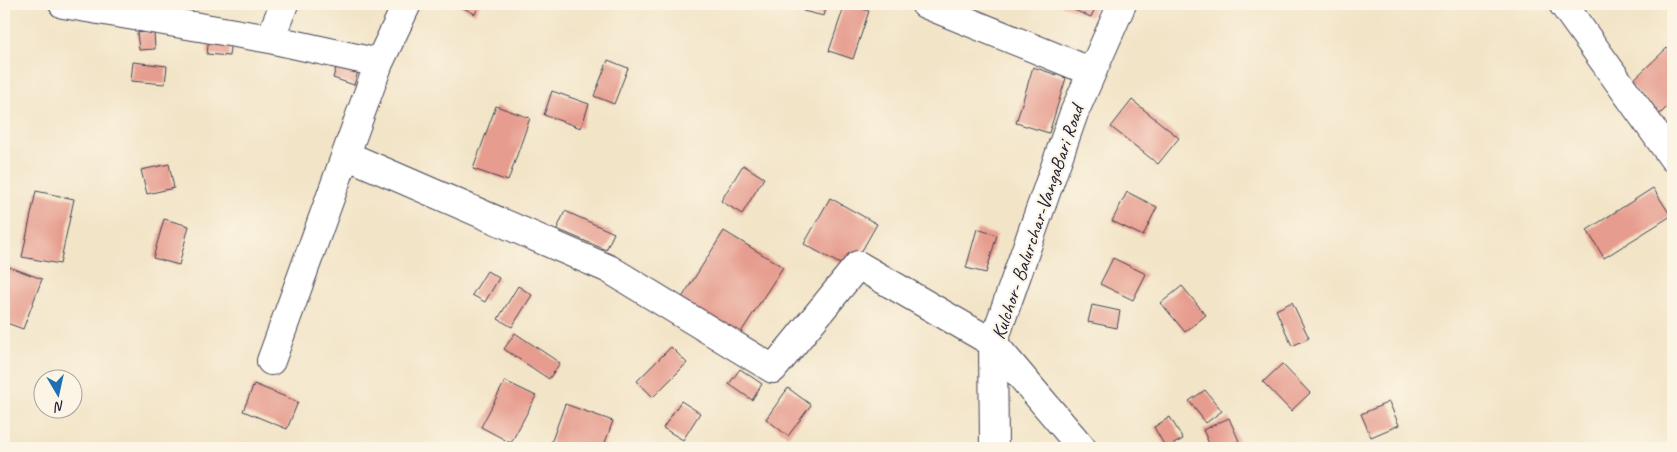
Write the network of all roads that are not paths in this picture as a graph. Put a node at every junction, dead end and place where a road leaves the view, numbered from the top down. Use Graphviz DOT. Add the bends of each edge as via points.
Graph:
graph roads {
  1 [pos="63,4"];
  2 [pos="284,4"];
  3 [pos="407,4"];
  4 [pos="925,4"];
  5 [pos="1122,4"];
  6 [pos="1562,4"];
  7 [pos="270,39"];
  8 [pos="379,63"];
  9 [pos="1092,72"];
  10 [pos="346,156"];
  11 [pos="1673,158"];
  12 [pos="993,343"];
  13 [pos="271,360"];
  14 [pos="994,448"];
  15 [pos="1082,448"];
  1 -- 7 [label="street"];
  2 -- 7 [label="street"];
  3 -- 8 [label="street"];
  4 -- 9 [label="street"];
  5 -- 9 [label="street, Kulchor- Balurchar-VangaBari Road"];
  6 -- 11 [label="street"];
  7 -- 8 [label="street"];
  8 -- 10 [label="street"];
  9 -- 12 [label="street, Kulchor- Balurchar-VangaBari Road" via="1074,113"];
  10 -- 12 [label="street" via="609,269 773,369 858,265"];
  10 -- 13 [label="street"];
  12 -- 14 [label="street, Kulchor- Balurchar-VangaBari Road"];
  12 -- 15 [label="street"];
}
